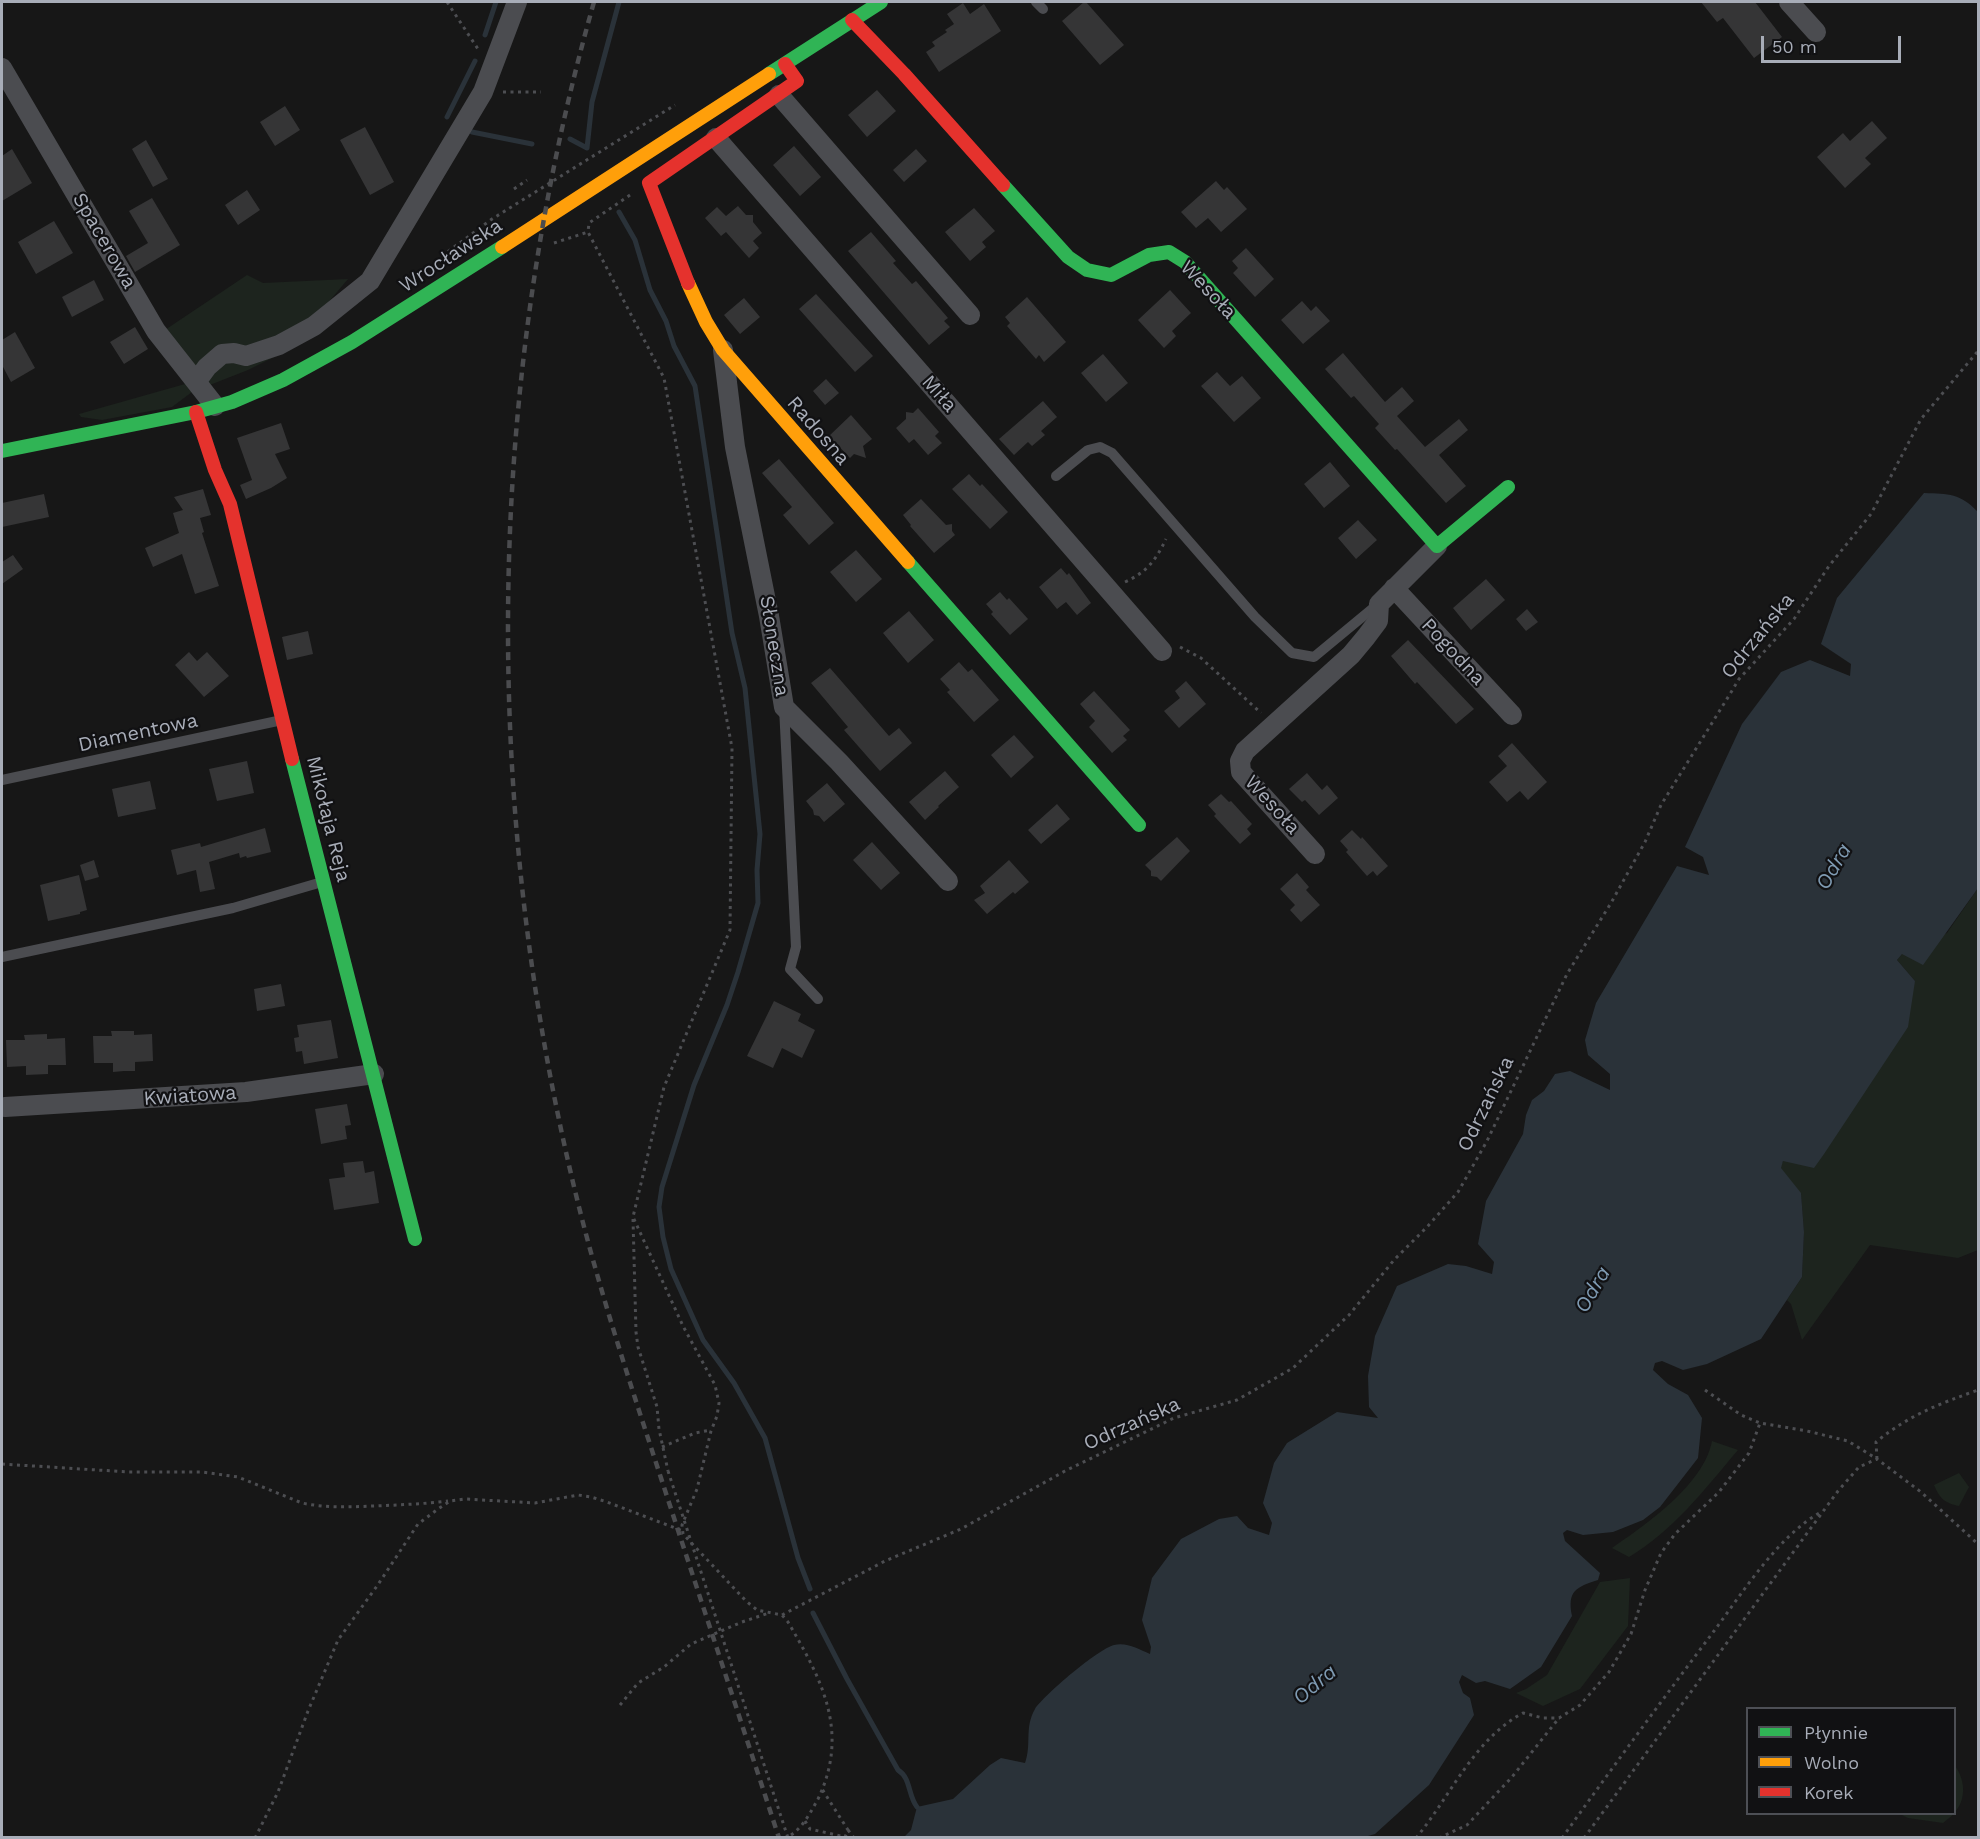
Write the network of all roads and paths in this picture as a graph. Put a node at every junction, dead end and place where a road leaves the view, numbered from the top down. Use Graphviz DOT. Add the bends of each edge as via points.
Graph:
graph roads {
  1 [pos="447,2"];
  2 [pos="516,2"];
  3 [pos="880,2"];
  4 [pos="1789,2"];
  5 [pos="852,20"];
  6 [pos="1816,32"];
  7 [pos="784,64"];
  8 [pos="2,68"];
  9 [pos="490,68"];
  10 [pos="541,92"];
  11 [pos="483,93"];
  12 [pos="779,95"];
  13 [pos="716,138"];
  14 [pos="560,175"];
  15 [pos="527,180"];
  16 [pos="649,183"];
  17 [pos="514,189"];
  18 [pos="527,198"];
  19 [pos="588,232"];
  20 [pos="561,242"];
  21 [pos="970,315"];
  22 [pos="723,350"];
  23 [pos="1978,351"];
  24 [pos="196,382"];
  25 [pos="215,406"];
  26 [pos="196,412"];
  27 [pos="2,451"];
  28 [pos="1056,476"];
  29 [pos="1508,487"];
  30 [pos="1174,524"];
  31 [pos="1437,546"];
  32 [pos="1106,586"];
  33 [pos="1395,588"];
  34 [pos="1379,604"];
  35 [pos="1156,644"];
  36 [pos="784,707"];
  37 [pos="1512,715"];
  38 [pos="282,720"];
  39 [pos="1272,724"];
  40 [pos="2,780"];
  41 [pos="1138,825"];
  42 [pos="1315,854"];
  43 [pos="324,881"];
  44 [pos="948,881"];
  45 [pos="2,957"];
  46 [pos="818,999"];
  47 [pos="374,1074"];
  48 [pos="5,1107"];
  49 [pos="633,1217"];
  50 [pos="416,1239"];
  51 [pos="1705,1390"];
  52 [pos="1978,1390"];
  53 [pos="1760,1423"];
  54 [pos="712,1430"];
  55 [pos="662,1447"];
  56 [pos="1877,1459"];
  57 [pos="2,1464"];
  58 [pos="450,1501"];
  59 [pos="1822,1511"];
  60 [pos="682,1531"];
  61 [pos="1978,1544"];
  62 [pos="770,1613"];
  63 [pos="782,1616"];
  64 [pos="620,1705"];
  65 [pos="1559,1718"];
  66 [pos="822,1790"];
  67 [pos="805,1821"];
  68 [pos="848,1830"];
  69 [pos="1449,1833"];
  70 [pos="255,1838"];
  71 [pos="787,1838"];
  72 [pos="854,1838"];
  73 [pos="1416,1838"];
  74 [pos="1439,1838"];
  75 [pos="1445,1838"];
  76 [pos="1562,1838"];
  77 [pos="1584,1838"];
  1 -- 9 [label="path"];
  2 -- 9 [label="street"];
  3 -- 5 [label="street, Wrocławska"];
  4 -- 6 [label="street"];
  5 -- 7 [label="street, Wrocławska"];
  5 -- 31 [label="street, Wesoła" via="1068,257 1087,270 1112,275 1149,255 1169,252 1185,262"];
  7 -- 12 [label="street" via="797,81"];
  7 -- 25 [label="street, Wrocławska" via="352,342 275,384"];
  8 -- 24 [label="street, Spacerowa" via="156,331"];
  9 -- 11 [label="street"];
  10 -- 11 [label="path"];
  11 -- 24 [label="street" via="370,281 314,326 279,345 246,356 222,354"];
  12 -- 13 [label="street"];
  12 -- 21 [label="street"];
  13 -- 16 [label="street"];
  13 -- 32 [label="street, Miła"];
  14 -- 18 [label="path"];
  15 -- 17 [label="path"];
  16 -- 19 [label="path" via="589,223"];
  16 -- 22 [label="street, Radosna" via="695,302"];
  19 -- 20 [label="path"];
  19 -- 49 [label="path" via="664,378 732,748 730,930 664,1087"];
  22 -- 36 [label="street, Słoneczna" via="735,447"];
  22 -- 41 [label="street, Radosna"];
  23 -- 63 [label="path, Odrzańska" via="1921,419 1871,514 1829,566 1794,619 1739,679 1661,805 1645,842 1567,974 1487,1141 1458,1192 1349,1315 1293,1368 1237,1400 1174,1418 1065,1471 961,1529 885,1562"];
  24 -- 25 [label="street, Spacerowa"];
  25 -- 26 [label="street, Wrocławska"];
  26 -- 27 [label="street, Wrocławska"];
  26 -- 38 [label="street, Mikołaja Reja" via="230,504"];
  28 -- 30 [label="lane" via="1088,450 1100,447 1112,453"];
  29 -- 31 [label="street, Wesoła"];
  30 -- 32 [label="path" via="1159,555 1142,574"];
  30 -- 34 [label="lane" via="1293,653 1314,657"];
  31 -- 33 [label="street, Wesoła"];
  32 -- 35 [label="street, Miła"];
  33 -- 34 [label="street, Wesoła"];
  33 -- 37 [label="street, Pogodna"];
  34 -- 39 [label="street, Wesoła" via="1378,621 1351,655"];
  35 -- 39 [label="path" via="1179,647 1201,658"];
  36 -- 44 [label="street, Słoneczna"];
  36 -- 46 [label="lane" via="796,947 790,969"];
  38 -- 40 [label="lane, Diamentowa"];
  38 -- 43 [label="street, Mikołaja Reja"];
  39 -- 42 [label="street, Wesoła" via="1245,751 1240,761 1241,772"];
  43 -- 45 [label="lane" via="233,908"];
  43 -- 47 [label="street, Mikołaja Reja"];
  47 -- 48 [label="street, Kwiatowa" via="246,1092"];
  47 -- 50 [label="street, Mikołaja Reja"];
  49 -- 54 [label="path" via="715,1385 719,1403"];
  49 -- 55 [label="path" via="636,1332 657,1407"];
  51 -- 53 [label="path"];
  52 -- 56 [label="path" via="1897,1424 1876,1442"];
  53 -- 56 [label="path" via="1848,1441"];
  53 -- 65 [label="path" via="1749,1453 1719,1492 1660,1553 1631,1634 1609,1672 1580,1705"];
  54 -- 55 [label="path"];
  54 -- 60 [label="path"];
  55 -- 71 [label="path, bridge"];
  56 -- 59 [label="path" via="1859,1467"];
  56 -- 61 [label="path" via="1921,1492"];
  57 -- 58 [label="path" via="202,1472 238,1477 302,1503 325,1507"];
  58 -- 60 [label="path" via="535,1503 578,1495"];
  58 -- 70 [label="path" via="418,1524 338,1640 278,1791"];
  59 -- 76 [label="path" via="1782,1543"];
  59 -- 77 [label="path"];
  60 -- 62 [label="path" via="746,1601 757,1610"];
  62 -- 63 [label="path"];
  62 -- 64 [label="path" via="691,1644 638,1683"];
  63 -- 66 [label="path" via="813,1668 830,1712 833,1743"];
  65 -- 69 [label="path" via="1467,1826"];
  65 -- 73 [label="path" via="1523,1713 1509,1721 1447,1791"];
  66 -- 67 [label="path"];
  66 -- 68 [label="path"];
  67 -- 68 [label="path" via="810,1829 819,1832 845,1837"];
  67 -- 71 [label="path"];
  68 -- 72 [label="path"];
  69 -- 74 [label="path"];
  69 -- 75 [label="path"];
}
